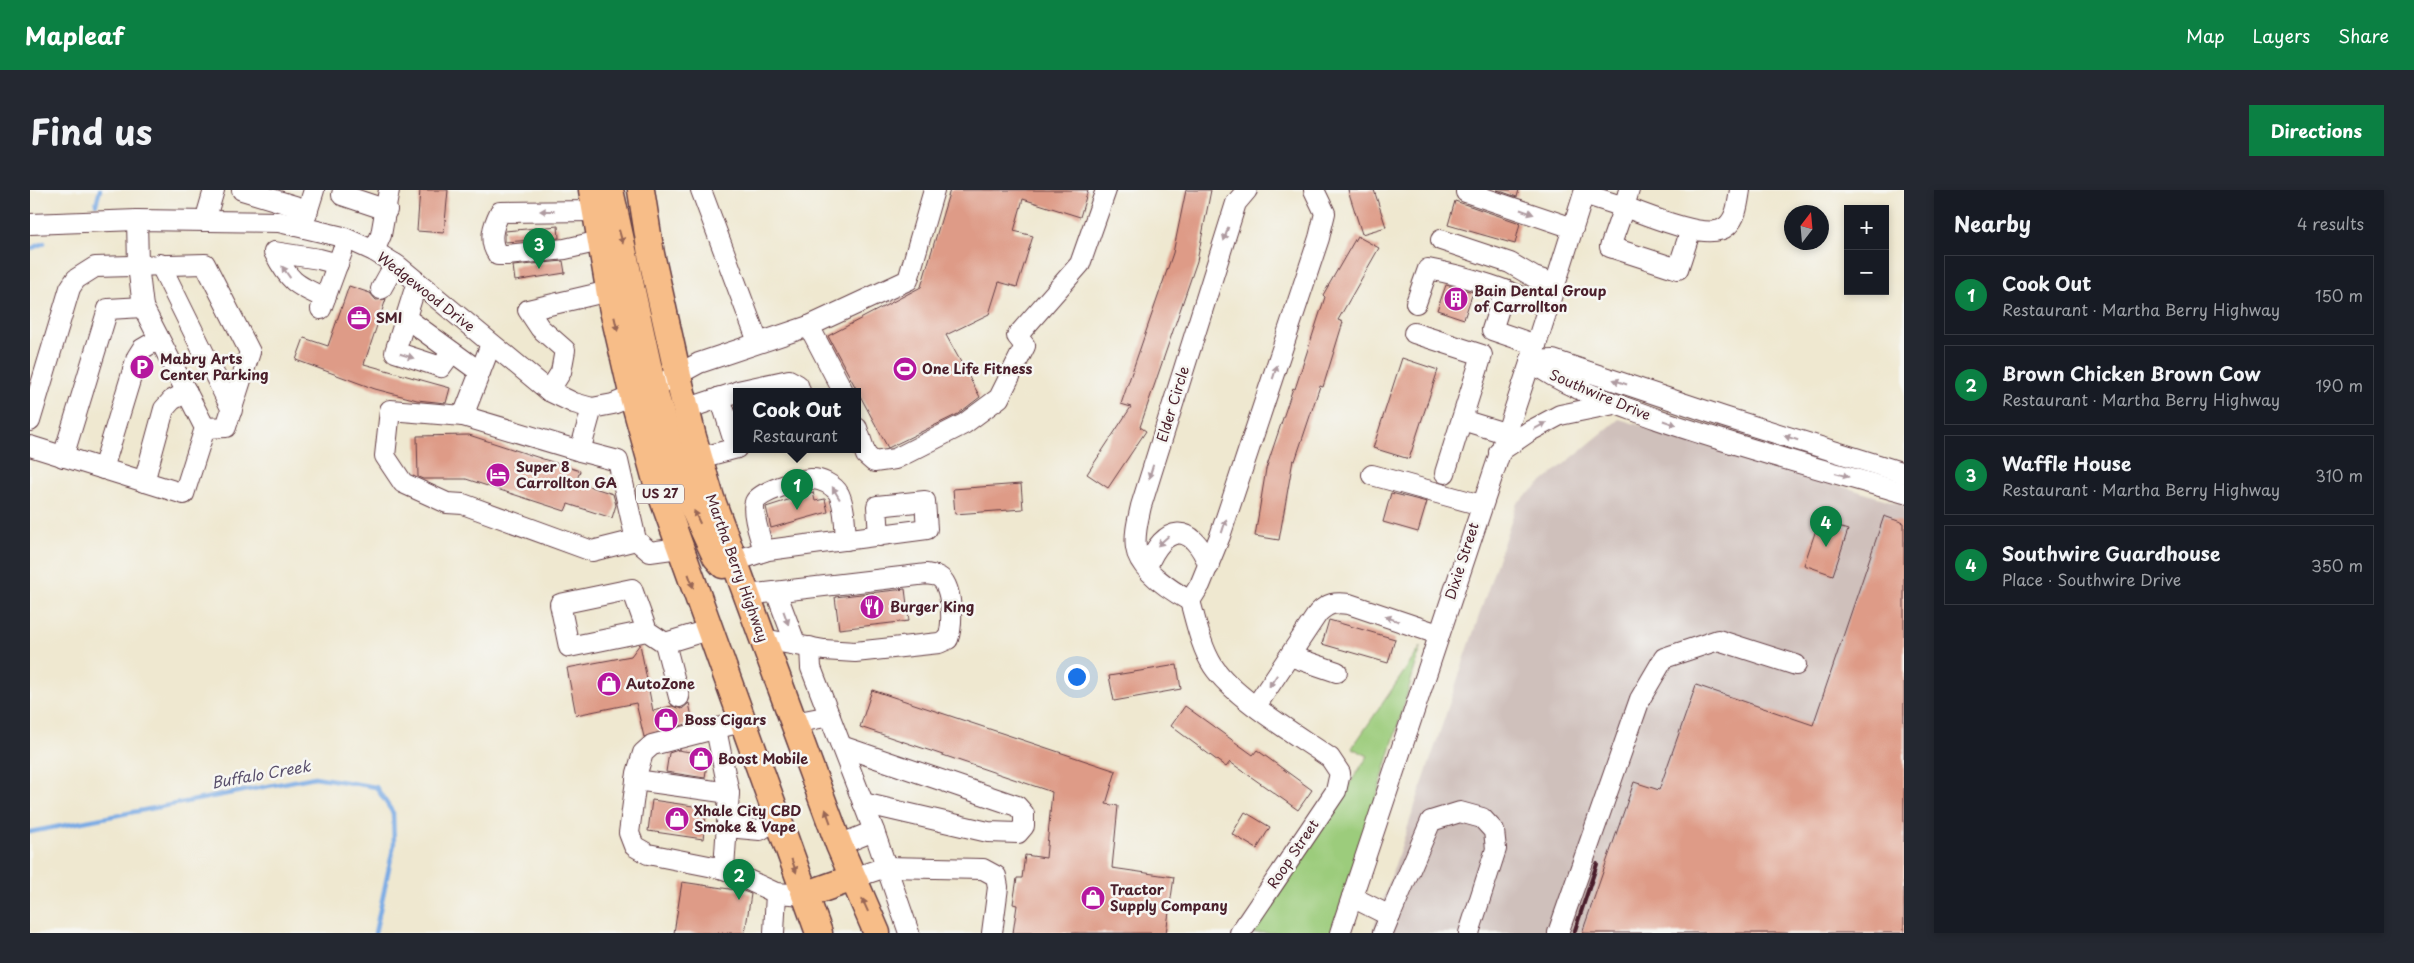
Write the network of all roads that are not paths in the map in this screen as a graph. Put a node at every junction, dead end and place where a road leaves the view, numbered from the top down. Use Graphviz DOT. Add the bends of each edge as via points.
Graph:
graph roads {
  1 [pos="214,190"];
  2 [pos="242,190"];
  3 [pos="314,190"];
  4 [pos="344,190"];
  5 [pos="389,190"];
  6 [pos="610,190"];
  7 [pos="641,190"];
  8 [pos="701,190"];
  9 [pos="934,190"];
  10 [pos="1106,190"];
  11 [pos="1247,190"];
  12 [pos="1314,190"];
  13 [pos="1467,190"];
  14 [pos="1740,190"];
  15 [pos="1585,192"];
  16 [pos="1627,198"];
  17 [pos="594,201"];
  18 [pos="387,210"];
  19 [pos="305,218"];
  20 [pos="137,220"];
  21 [pos="205,220"];
  22 [pos="30,224"];
  23 [pos="1573,228"];
  24 [pos="1691,229"];
  25 [pos="347,238"];
  26 [pos="1441,240"];
  27 [pos="600,241"];
  28 [pos="374,251"];
  29 [pos="160,264"];
  30 [pos="338,264"];
  31 [pos="395,264"];
  32 [pos="138,265"];
  33 [pos="417,282"];
  34 [pos="1556,284"];
  35 [pos="381,289"];
  36 [pos="1505,290"];
  37 [pos="609,291"];
  38 [pos="1416,304"];
  39 [pos="143,307"];
  40 [pos="1548,307"];
  41 [pos="406,318"];
  42 [pos="809,326"];
  43 [pos="1414,333"];
  44 [pos="159,339"];
  45 [pos="758,342"];
  46 [pos="491,344"];
  47 [pos="452,352"];
  48 [pos="1533,353"];
  49 [pos="480,372"];
  50 [pos="678,376"];
  51 [pos="754,388"];
  52 [pos="799,388"];
  53 [pos="842,388"];
  54 [pos="549,390"];
  55 [pos="186,392"];
  56 [pos="643,393"];
  57 [pos="732,393"];
  58 [pos="1614,404"];
  59 [pos="733,407"];
  60 [pos="592,408"];
  61 [pos="232,410"];
  62 [pos="686,410"];
  63 [pos="463,416"];
  64 [pos="1724,417"];
  65 [pos="1462,420"];
  66 [pos="30,421"];
  67 [pos="205,428"];
  68 [pos="1506,433"];
  69 [pos="861,440"];
  70 [pos="1718,440"];
  71 [pos="30,446"];
  72 [pos="733,449"];
  73 [pos="1826,449"];
  74 [pos="580,451"];
  75 [pos="1499,452"];
  76 [pos="63,457"];
  77 [pos="699,458"];
  78 [pos="103,469"];
  79 [pos="1820,469"];
  80 [pos="1445,473"];
  81 [pos="1904,473"];
  82 [pos="1372,475"];
  83 [pos="144,482"];
  84 [pos="1904,493"];
  85 [pos="1481,506"];
  86 [pos="879,536"];
  87 [pos="636,540"];
  88 [pos="846,540"];
  89 [pos="679,548"];
  90 [pos="764,551"];
  91 [pos="735,561"];
  92 [pos="1209,566"];
  93 [pos="1146,567"];
  94 [pos="745,590"];
  95 [pos="776,592"];
  96 [pos="1190,601"];
  97 [pos="708,630"];
  98 [pos="647,631"];
  99 [pos="1438,634"];
  100 [pos="763,639"];
  101 [pos="665,643"];
  102 [pos="803,646"];
  103 [pos="1290,656"];
  104 [pos="1796,665"];
  105 [pos="1338,672"];
  106 [pos="680,697"];
  107 [pos="1256,706"];
  108 [pos="830,716"];
  109 [pos="742,722"];
  110 [pos="794,723"];
  111 [pos="716,729"];
  112 [pos="842,746"];
  113 [pos="636,780"];
  114 [pos="729,794"];
  115 [pos="863,803"];
  116 [pos="777,819"];
  117 [pos="727,827"];
  118 [pos="874,831"];
  119 [pos="838,845"];
  120 [pos="886,867"];
  121 [pos="724,869"];
  122 [pos="853,878"];
  123 [pos="776,893"];
  124 [pos="805,895"];
  125 [pos="1352,897"];
  126 [pos="1387,924"];
  127 [pos="774,933"];
  128 [pos="819,933"];
  129 [pos="877,933"];
  130 [pos="909,933"];
  131 [pos="992,933"];
  132 [pos="1240,933"];
  133 [pos="1340,933"];
  134 [pos="1469,933"];
  135 [pos="1558,933"];
  1 -- 21 [label="street"];
  2 -- 19 [label="street"];
  3 -- 19 [label="street"];
  4 -- 18 [label="street" via="342,195"];
  5 -- 18 [label="street"];
  6 -- 56 [label="main road, one-way"];
  7 -- 50 [label="main road, Martha Berry Highway" via="650,254"];
  8 -- 45 [label="street"];
  9 -- 42 [label="street" via="908,280"];
  10 -- 69 [label="street" via="1080,264 1017,336 1025,346 999,398 964,424 895,459 874,462 866,455"];
  11 -- 93 [label="street, Elder Circle, one-way" via="1236,203 1141,506 1136,550"];
  92 -- 12 [label="street, one-way" via="1319,238 1325,213"];
  13 -- 23 [label="street, one-way"];
  14 -- 24 [label="street" via="1736,212 1728,226 1711,233"];
  15 -- 16 [label="street"];
  15 -- 23 [label="street, Dixie Street"];
  16 -- 24 [label="street"];
  16 -- 24 [label="street" via="1610,247 1678,269"];
  17 -- 27 [label="main road, US 27"];
  17 -- 27 [label="street, one-way" via="500,212 494,223 493,248 498,254 507,256"];
  18 -- 28 [label="street"];
  19 -- 21 [label="street, Wedgewood Drive" via="279,222"];
  19 -- 25 [label="street, Wedgewood Drive"];
  20 -- 21 [label="street, Wedgewood Drive"];
  20 -- 22 [label="street, Wedgewood Drive"];
  20 -- 32 [label="street"];
  23 -- 34 [label="street, Dixie Street"];
  25 -- 28 [label="street, Wedgewood Drive"];
  25 -- 30 [label="street"];
  26 -- 34 [label="street" via="1510,263 1534,277"];
  27 -- 37 [label="main road, US 27"];
  28 -- 31 [label="street, Wedgewood Drive"];
  29 -- 32 [label="street"];
  29 -- 61 [label="street"];
  29 -- 61 [label="street" via="205,264 250,352"];
  30 -- 30 [label="street, one-way" via="323,304 285,274 274,252"];
  31 -- 33 [label="street, Wedgewood Drive"];
  31 -- 35 [label="street"];
  32 -- 39 [label="street"];
  32 -- 66 [label="street" via="94,267 76,279 70,288"];
  33 -- 41 [label="street"];
  33 -- 46 [label="street, Wedgewood Drive"];
  34 -- 40 [label="street, Dixie Street"];
  36 -- 38 [label="street" via="1466,276 1428,269"];
  36 -- 40 [label="street"];
  36 -- 48 [label="street" via="1492,330"];
  37 -- 54 [label="street" via="528,310 540,328 565,350 561,372"];
  37 -- 56 [label="main road, US 27, one-way"];
  39 -- 44 [label="street"];
  39 -- 76 [label="street" via="108,309"];
  40 -- 48 [label="street, Dixie Street"];
  41 -- 47 [label="street"];
  41 -- 47 [label="street, one-way" via="395,352 441,367"];
  42 -- 45 [label="street"];
  42 -- 53 [label="street"];
  43 -- 65 [label="street" via="1482,355"];
  44 -- 55 [label="street"];
  44 -- 78 [label="street" via="142,349 137,357"];
  45 -- 50 [label="street" via="699,363"];
  46 -- 49 [label="street"];
  46 -- 54 [label="street, Wedgewood Drive"];
  47 -- 49 [label="street"];
  48 -- 58 [label="street, Southwire Drive" via="1550,375"];
  64 -- 48 [label="street, Southwire Drive, one-way"];
  48 -- 68 [label="street, Dixie Street"];
  49 -- 63 [label="street"];
  50 -- 56 [label="street"];
  50 -- 62 [label="main road, Martha Berry Highway"];
  51 -- 52 [label="street" via="790,380"];
  54 -- 60 [label="street, Wedgewood Drive"];
  55 -- 67 [label="street"];
  55 -- 83 [label="street" via="164,409"];
  56 -- 60 [label="street"];
  56 -- 89 [label="main road, US 27" via="655,477"];
  94 -- 56 [label="main road, one-way" via="716,557"];
  57 -- 59 [label="street"];
  57 -- 62 [label="street"];
  58 -- 70 [label="street, Southwire Drive, one-way"];
  75 -- 58 [label="street, one-way" via="1560,415"];
  60 -- 74 [label="street"];
  61 -- 67 [label="street" via="226,427"];
  62 -- 77 [label="main road, Martha Berry Highway"];
  63 -- 74 [label="street"];
  63 -- 87 [label="street" via="390,410 386,456 403,483 447,503 463,504 592,551"];
  64 -- 70 [label="street"];
  73 -- 64 [label="street, Southwire Drive, one-way"];
  65 -- 68 [label="street"];
  65 -- 80 [label="street"];
  67 -- 83 [label="street" via="184,494"];
  68 -- 75 [label="street, Dixie Street"];
  70 -- 79 [label="street, Southwire Drive"];
  71 -- 76 [label="street"];
  72 -- 77 [label="street"];
  73 -- 79 [label="street"];
  73 -- 81 [label="street, Southwire Drive"];
  74 -- 87 [label="street" via="618,461"];
  75 -- 85 [label="street, Dixie Street"];
  76 -- 78 [label="street"];
  77 -- 91 [label="main road, Martha Berry Highway"];
  78 -- 83 [label="street"];
  79 -- 84 [label="street, Southwire Drive, one-way"];
  82 -- 85 [label="street"];
  85 -- 99 [label="street, Dixie Street"];
  86 -- 88 [label="street"];
  87 -- 89 [label="street" via="650,552"];
  88 -- 90 [label="street"];
  88 -- 90 [label="street, one-way" via="839,494 822,480 810,479 761,494 755,502"];
  89 -- 97 [label="main road, US 27, one-way"];
  90 -- 91 [label="street"];
  91 -- 94 [label="main road, Martha Berry Highway"];
  92 -- 93 [label="street, one-way" via="1199,544 1190,537 1172,534 1158,544"];
  92 -- 96 [label="street"];
  93 -- 96 [label="street, Elder Circle" via="1164,585"];
  94 -- 95 [label="street"];
  94 -- 100 [label="main road, Martha Berry Highway"];
  95 -- 102 [label="street, one-way"];
  95 -- 102 [label="street" via="927,574 938,576 945,583 952,613 951,631 948,639 939,643 854,652"];
  96 -- 107 [label="street" via="1212,666 1228,685"];
  97 -- 101 [label="street"];
  97 -- 109 [label="main road, US 27"];
  98 -- 101 [label="street"];
  99 -- 103 [label="street, one-way" via="1336,602 1318,612"];
  99 -- 125 [label="street, Dixie Street"];
  100 -- 102 [label="street"];
  100 -- 110 [label="main road, Martha Berry Highway"];
  101 -- 106 [label="street"];
  102 -- 108 [label="street"];
  103 -- 105 [label="street"];
  103 -- 107 [label="street, one-way"];
  104 -- 135 [label="street" via="1718,640 1664,658 1640,699"];
  107 -- 132 [label="street, Roop Street" via="1330,758 1340,773 1336,791"];
  108 -- 110 [label="street"];
  108 -- 112 [label="street"];
  109 -- 111 [label="street"];
  109 -- 116 [label="main road, US 27"];
  119 -- 110 [label="main road, Martha Berry Highway, one-way"];
  111 -- 113 [label="street" via="652,745 643,752"];
  111 -- 114 [label="street"];
  112 -- 115 [label="street"];
  112 -- 115 [label="street" via="1017,806 1024,814 1024,826 1018,833 988,832"];
  113 -- 114 [label="street"];
  113 -- 121 [label="street" via="629,833 634,846 648,854"];
  114 -- 117 [label="street"];
  115 -- 118 [label="street"];
  116 -- 117 [label="street" via="760,830"];
  116 -- 124 [label="main road, US 27, one-way"];
  117 -- 121 [label="street"];
  118 -- 119 [label="street"];
  118 -- 120 [label="street"];
  119 -- 122 [label="main road, Martha Berry Highway"];
  120 -- 122 [label="street"];
  120 -- 130 [label="street"];
  120 -- 131 [label="street" via="983,869 996,876 998,887"];
  121 -- 123 [label="street"];
  122 -- 124 [label="main road"];
  129 -- 122 [label="main road, Martha Berry Highway, one-way"];
  123 -- 124 [label="street"];
  123 -- 127 [label="street"];
  124 -- 128 [label="main road, US 27"];
  125 -- 126 [label="street"];
  125 -- 133 [label="street, Dixie Street"];
  126 -- 134 [label="street" via="1431,821 1460,812 1482,818 1494,831 1496,849"];
}
